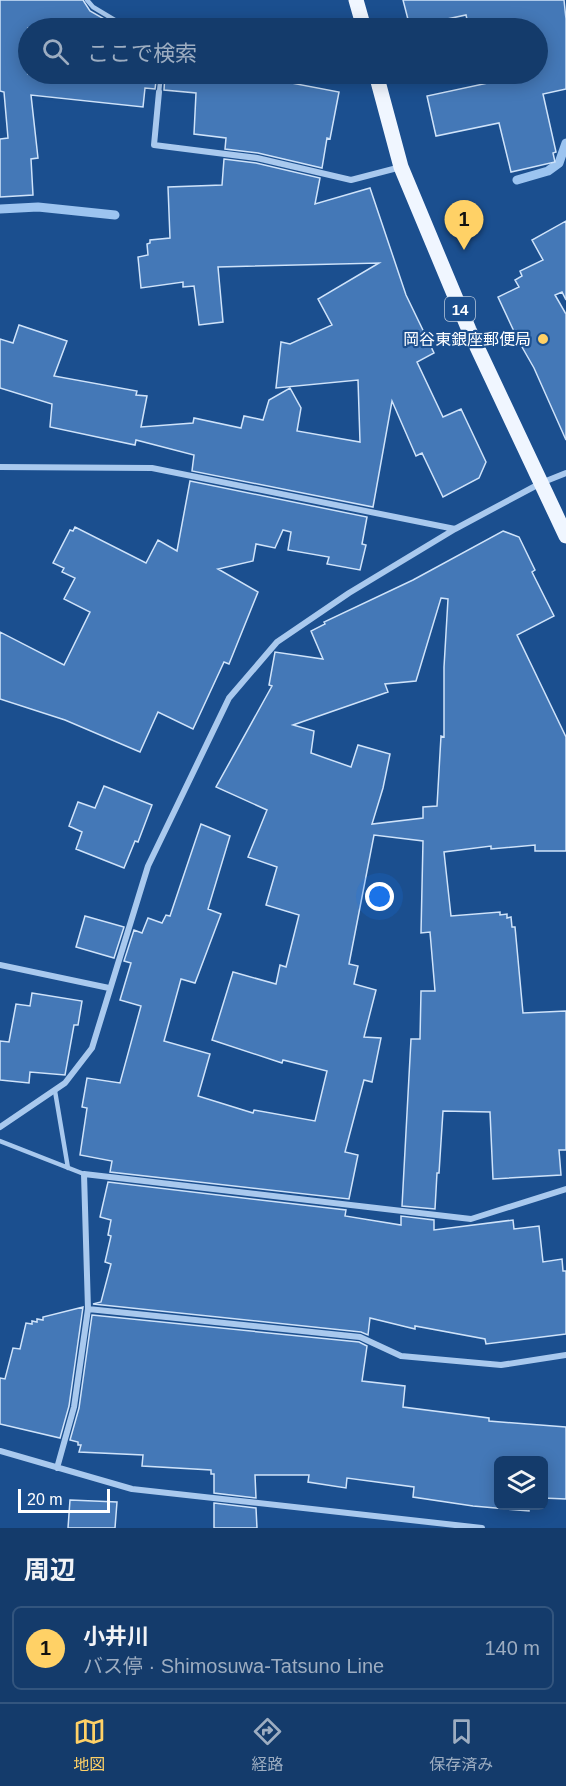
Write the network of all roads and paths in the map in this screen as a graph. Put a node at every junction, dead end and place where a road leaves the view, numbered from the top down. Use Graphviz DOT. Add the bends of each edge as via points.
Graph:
graph roads {
  1 [pos="87,0"];
  2 [pos="356,0"];
  3 [pos="111,18"];
  4 [pos="361,18"];
  5 [pos="160,84"];
  6 [pos="379,84"];
  7 [pos="159,92"];
  8 [pos="401,167"];
  9 [pos="0,467"];
  10 [pos="566,473"];
  11 [pos="541,483"];
  12 [pos="455,529"];
  13 [pos="566,536"];
  14 [pos="0,965"];
  15 [pos="109,988"];
  16 [pos="55,1091"];
  17 [pos="0,1127"];
  18 [pos="0,1141"];
  19 [pos="68,1168"];
  20 [pos="84,1174"];
  21 [pos="566,1189"];
  22 [pos="88,1309"];
  23 [pos="566,1355"];
  24 [pos="0,1451"];
  25 [pos="57,1468"];
  26 [pos="482,1528"];
  1 -- 3 [label="lane"];
  2 -- 4 [label="main road"];
  5 -- 7 [label="lane"];
  6 -- 8 [label="main road, 14"];
  7 -- 8 [label="street" via="153,145 257,158 351,180"];
  8 -- 11 [label="main road, 14" via="469,330"];
  9 -- 12 [label="street" via="152,468"];
  10 -- 11 [label="street"];
  11 -- 12 [label="street"];
  11 -- 13 [label="main road, 14"];
  12 -- 15 [label="street" via="277,642 229,698 148,866"];
  14 -- 15 [label="street"];
  15 -- 16 [label="street" via="92,1048"];
  16 -- 17 [label="street"];
  16 -- 19 [label="lane"];
  18 -- 19 [label="lane"];
  19 -- 20 [label="lane"];
  20 -- 21 [label="street" via="471,1219"];
  20 -- 22 [label="street"];
  22 -- 23 [label="street" via="360,1337 401,1356 501,1365"];
  22 -- 25 [label="street" via="74,1407"];
  24 -- 25 [label="street"];
  25 -- 26 [label="street" via="132,1489"];
}
